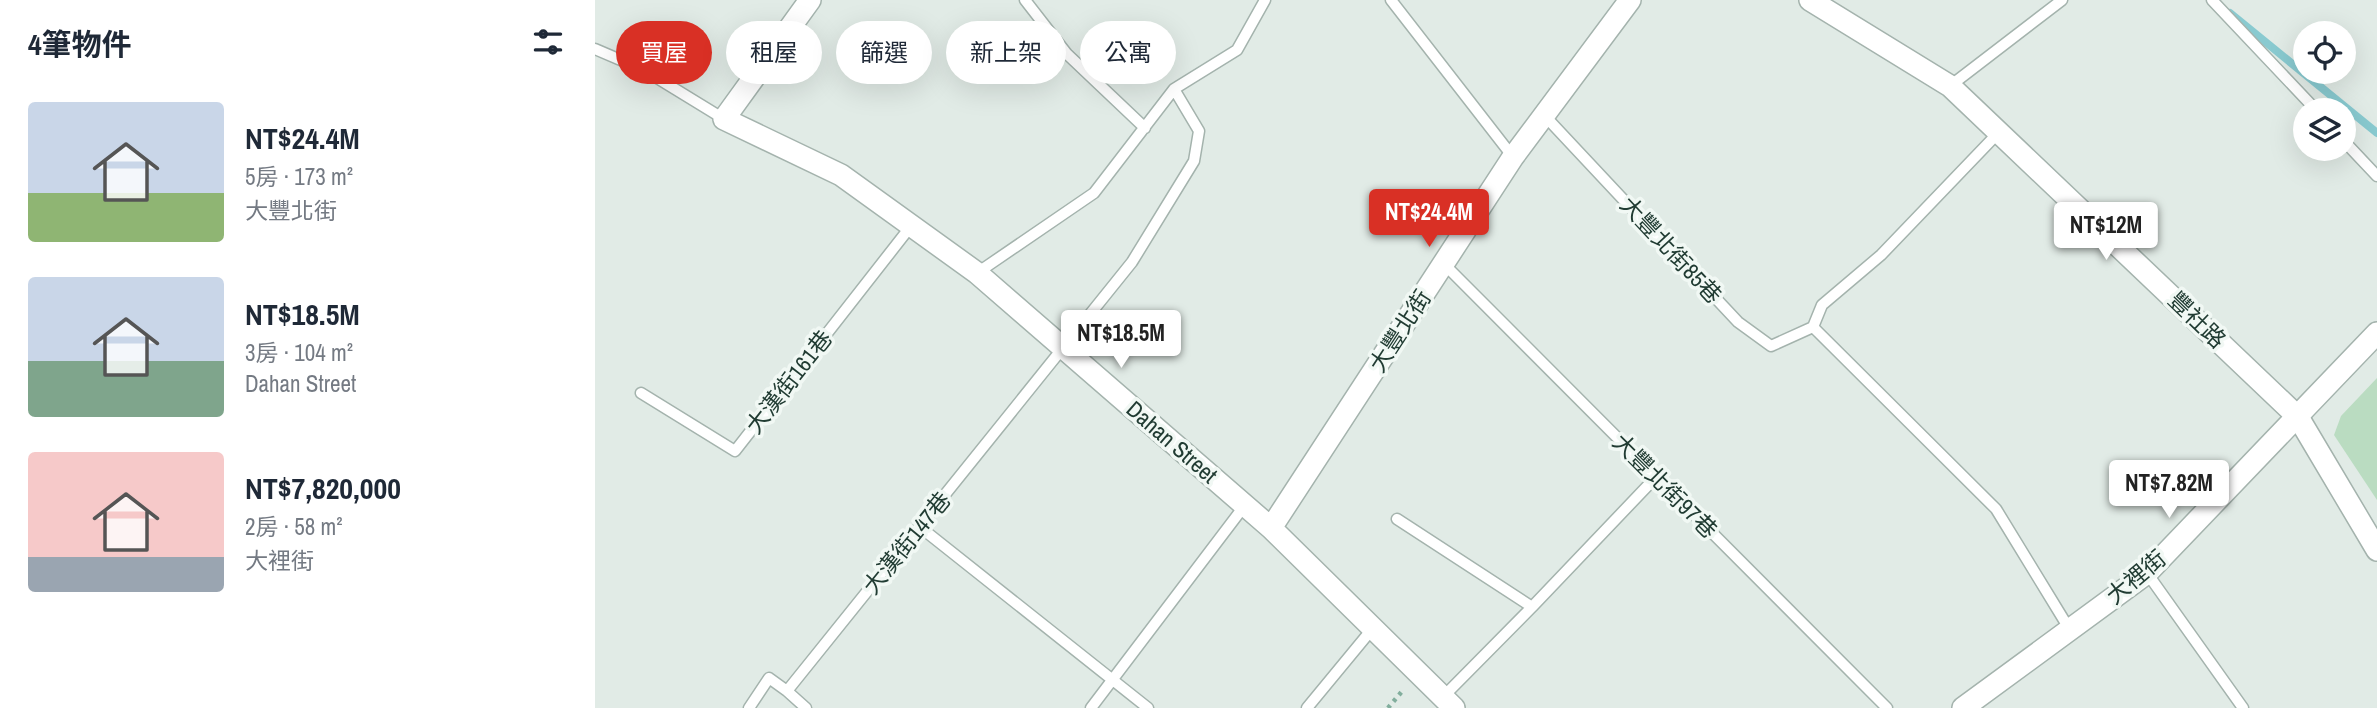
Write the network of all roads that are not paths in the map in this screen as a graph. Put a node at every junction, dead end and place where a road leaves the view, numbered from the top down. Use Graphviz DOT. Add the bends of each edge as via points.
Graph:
graph roads {
  1 [pos="810,0"];
  2 [pos="1025,0"];
  3 [pos="1265,0"];
  4 [pos="1391,0"];
  5 [pos="1630,0"];
  6 [pos="1810,0"];
  7 [pos="2062,0"];
  8 [pos="2212,0"];
  9 [pos="595,49"];
  10 [pos="1950,86"];
  11 [pos="1174,89"];
  12 [pos="2305,98"];
  13 [pos="1544,115"];
  14 [pos="724,119"];
  15 [pos="1145,128"];
  16 [pos="2000,131"];
  17 [pos="2356,154"];
  18 [pos="1513,157"];
  19 [pos="2377,176"];
  20 [pos="911,226"];
  21 [pos="1444,264"];
  22 [pos="977,272"];
  23 [pos="1813,327"];
  24 [pos="2377,333"];
  25 [pos="1064,349"];
  26 [pos="641,393"];
  27 [pos="2298,417"];
  28 [pos="1656,477"];
  29 [pos="1245,505"];
  30 [pos="1397,519"];
  31 [pos="920,527"];
  32 [pos="1271,528"];
  33 [pos="2377,550"];
  34 [pos="2147,573"];
  35 [pos="1532,607"];
  36 [pos="1373,628"];
  37 [pos="2073,629"];
  38 [pos="1112,680"];
  39 [pos="787,691"];
  40 [pos="1449,703"];
  41 [pos="750,708"];
  42 [pos="806,708"];
  43 [pos="1091,708"];
  44 [pos="1148,708"];
  45 [pos="1307,708"];
  46 [pos="1887,708"];
  47 [pos="1963,708"];
  48 [pos="2243,708"];
  1 -- 14 [label="street"];
  2 -- 15 [label="lane" via="1067,54"];
  3 -- 11 [label="lane" via="1237,50"];
  4 -- 18 [label="lane"];
  5 -- 13 [label="street, 大豐北街"];
  6 -- 10 [label="street, 豐社路"];
  7 -- 10 [label="lane"];
  8 -- 12 [label="lane"];
  9 -- 14 [label="lane" via="644,70"];
  10 -- 16 [label="street, 豐社路"];
  11 -- 15 [label="lane"];
  11 -- 25 [label="lane, 大漢街147巷" via="1199,131 1194,161 1132,262"];
  13 -- 18 [label="street, 大豐北街"];
  13 -- 23 [label="lane, 大豐北街85巷" via="1738,323 1771,346"];
  14 -- 20 [label="street, Dahan Street" via="841,175"];
  15 -- 22 [label="lane" via="1094,193"];
  16 -- 23 [label="lane" via="1881,254 1822,305"];
  16 -- 27 [label="street, 豐社路"];
  17 -- 19 [label="lane"];
  18 -- 21 [label="street, 大豐北街"];
  20 -- 22 [label="street, Dahan Street"];
  20 -- 26 [label="lane, 大漢街161巷" via="735,452"];
  21 -- 28 [label="lane, 大豐北街97巷"];
  21 -- 32 [label="street, 大豐北街"];
  22 -- 25 [label="street, Dahan Street"];
  23 -- 37 [label="lane" via="1996,509 2052,604"];
  24 -- 27 [label="street, 大裡街"];
  25 -- 29 [label="street, Dahan Street"];
  25 -- 31 [label="lane, 大漢街147巷"];
  27 -- 33 [label="street, 豐社路"];
  27 -- 34 [label="street, 大裡街"];
  28 -- 35 [label="lane"];
  28 -- 46 [label="lane, 大豐北街97巷"];
  29 -- 32 [label="street, Dahan Street"];
  29 -- 38 [label="lane"];
  30 -- 35 [label="lane"];
  31 -- 38 [label="lane"];
  31 -- 39 [label="lane, 大漢街147巷"];
  32 -- 36 [label="street, Dahan Street"];
  34 -- 37 [label="street, 大裡街"];
  34 -- 48 [label="lane"];
  35 -- 40 [label="lane"];
  36 -- 40 [label="street, Dahan Street"];
  36 -- 45 [label="lane"];
  37 -- 47 [label="street, 大裡街"];
  38 -- 43 [label="lane"];
  38 -- 44 [label="lane"];
  39 -- 41 [label="lane" via="769,678"];
  39 -- 42 [label="lane"];
}
